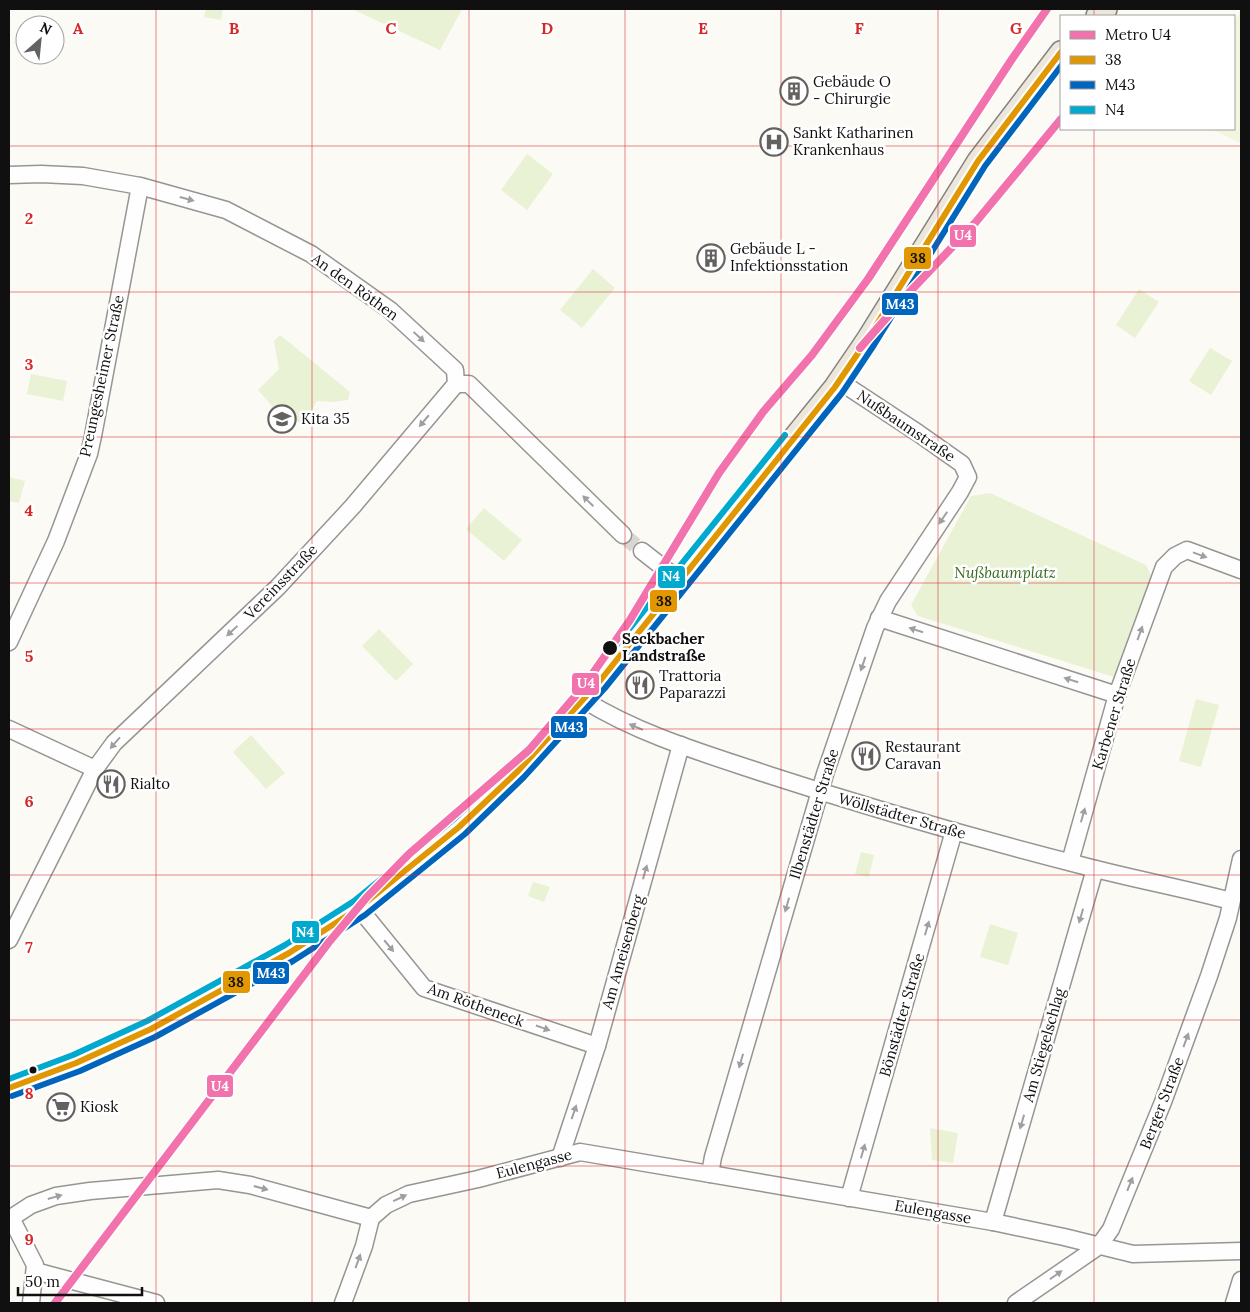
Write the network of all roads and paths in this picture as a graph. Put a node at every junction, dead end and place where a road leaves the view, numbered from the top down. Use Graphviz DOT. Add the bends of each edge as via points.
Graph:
graph roads {
  1 [pos="1060,53"];
  2 [pos="9,175"];
  3 [pos="140,186"];
  4 [pos="839,381"];
  5 [pos="456,384"];
  6 [pos="968,476"];
  7 [pos="623,536"];
  8 [pos="642,551"];
  9 [pos="1241,570"];
  10 [pos="679,580"];
  11 [pos="879,618"];
  12 [pos="9,642"];
  13 [pos="1117,695"];
  14 [pos="584,700"];
  15 [pos="9,729"];
  16 [pos="681,745"];
  17 [pos="95,769"];
  18 [pos="820,792"];
  19 [pos="954,831"];
  20 [pos="1241,858"];
  21 [pos="1070,862"];
  22 [pos="1095,869"];
  23 [pos="1231,901"];
  24 [pos="359,908"];
  25 [pos="9,940"];
  26 [pos="597,1046"];
  27 [pos="9,1088"];
  28 [pos="560,1158"];
  29 [pos="710,1174"];
  30 [pos="849,1198"];
  31 [pos="10,1217"];
  32 [pos="371,1218"];
  33 [pos="993,1222"];
  34 [pos="1099,1246"];
  35 [pos="1241,1251"];
  36 [pos="35,1271"];
  37 [pos="1241,1280"];
  38 [pos="31,1303"];
  39 [pos="156,1303"];
  40 [pos="343,1303"];
  41 [pos="1016,1303"];
  42 [pos="1234,1303"];
  1 -- 4 [label="main road" via="978,161 868,340"];
  2 -- 3 [label="street, An den Röthen" via="83,176"];
  3 -- 5 [label="street, An den Röthen, one-way" via="226,210 311,254 390,310 455,370"];
  3 -- 12 [label="street, Preungesheimer Straße" via="88,454 56,541"];
  4 -- 6 [label="street, Nußbaumstraße" via="962,464"];
  4 -- 10 [label="main road"];
  7 -- 5 [label="street, one-way" via="469,384"];
  5 -- 17 [label="street, Vereinsstraße, one-way" via="353,506 278,587 114,743"];
  6 -- 11 [label="street, Ilbenstädter Straße, one-way"];
  8 -- 10 [label="street"];
  13 -- 9 [label="street, Karbener Straße, one-way" via="1164,567 1174,556 1188,550"];
  10 -- 14 [label="main road"];
  13 -- 11 [label="street, one-way"];
  11 -- 18 [label="street, Ilbenstädter Straße, one-way"];
  21 -- 13 [label="street, Karbener Straße, one-way"];
  16 -- 14 [label="street, Wöllstädter Straße, one-way" via="604,713"];
  14 -- 24 [label="main road" via="518,771 459,827"];
  15 -- 17 [label="street"];
  16 -- 18 [label="street, Wöllstädter Straße"];
  26 -- 16 [label="street, Am Ameisenberg, one-way"];
  17 -- 25 [label="street, Vereinsstraße"];
  18 -- 19 [label="street, Wöllstädter Straße"];
  18 -- 29 [label="street, Ilbenstädter Straße, one-way"];
  19 -- 21 [label="street, Wöllstädter Straße"];
  30 -- 19 [label="street, Bönstädter Straße, one-way"];
  20 -- 23 [label="street, Berger Straße"];
  21 -- 22 [label="street, Wöllstädter Straße"];
  22 -- 23 [label="street, Wöllstädter Straße"];
  22 -- 33 [label="street, Am Stiegelschlag, one-way"];
  34 -- 23 [label="street, Berger Straße, one-way" via="1111,1229 1163,1102 1209,976"];
  24 -- 26 [label="street, Am Rötheneck, one-way" via="424,988"];
  24 -- 27 [label="main road" via="288,953 151,1029"];
  28 -- 26 [label="street, Am Ameisenberg, one-way"];
  28 -- 29 [label="street, Eulengasse" via="580,1152"];
  32 -- 28 [label="street, Eulengasse, one-way" via="386,1205 409,1194"];
  29 -- 30 [label="street, Eulengasse"];
  30 -- 33 [label="street, Eulengasse"];
  31 -- 32 [label="street, one-way" via="56,1196 218,1180 250,1185"];
  31 -- 36 [label="street" via="35,1265"];
  40 -- 32 [label="street, one-way"];
  33 -- 34 [label="street, Eulengasse"];
  34 -- 35 [label="street, Eulengasse" via="1133,1254"];
  41 -- 34 [label="street, Berger Straße, one-way"];
  36 -- 38 [label="street"];
  36 -- 39 [label="street"];
  37 -- 42 [label="street"];
}
